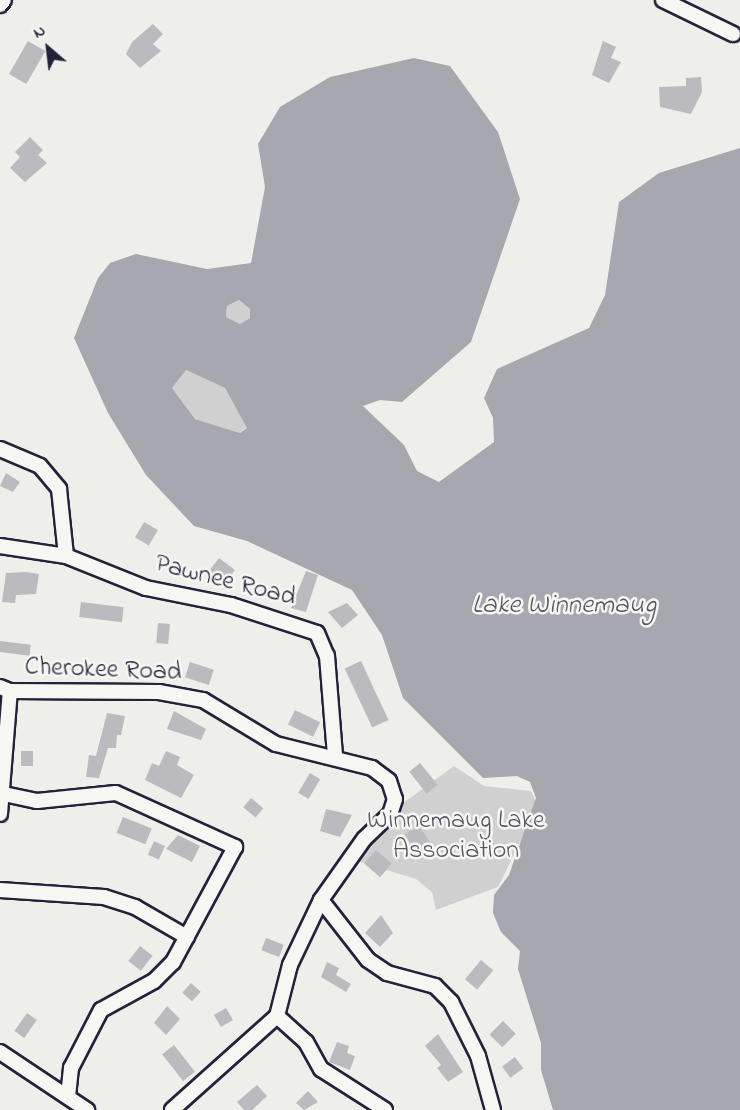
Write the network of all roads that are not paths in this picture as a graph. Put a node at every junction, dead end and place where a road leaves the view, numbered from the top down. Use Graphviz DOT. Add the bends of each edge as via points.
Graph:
graph roads {
  1 [pos="4,0"];
  2 [pos="663,0"];
  3 [pos="0,5"];
  4 [pos="734,34"];
  5 [pos="0,449"];
  6 [pos="0,546"];
  7 [pos="66,556"];
  8 [pos="5,689"];
  9 [pos="335,756"];
  10 [pos="4,794"];
  11 [pos="0,814"];
  12 [pos="0,890"];
  13 [pos="321,900"];
  14 [pos="187,937"];
  15 [pos="277,1016"];
  16 [pos="0,1052"];
  17 [pos="68,1097"];
  18 [pos="87,1110"];
  19 [pos="172,1110"];
  20 [pos="385,1110"];
  21 [pos="493,1110"];
  1 -- 3 [label="street"];
  2 -- 4 [label="street"];
  5 -- 7 [label="street" via="40,466 59,489"];
  6 -- 7 [label="street, Pawnee Road"];
  7 -- 9 [label="street, Pawnee Road" via="146,588 231,605 317,633 327,656"];
  8 -- 9 [label="street, Cherokee Road" via="159,692 203,700 276,744"];
  8 -- 10 [label="street"];
  9 -- 13 [label="street, Cherokee Road" via="372,768 388,781 394,799 390,814 364,839"];
  10 -- 11 [label="street"];
  10 -- 14 [label="street" via="37,801 116,793 235,847"];
  12 -- 14 [label="street" via="104,897 135,906"];
  13 -- 15 [label="street, Cherokee Road" via="290,965"];
  13 -- 21 [label="street" via="368,960 387,973 435,986 450,1002 478,1056"];
  14 -- 17 [label="street" via="173,962 153,981 101,1010 71,1068"];
  15 -- 19 [label="street"];
  15 -- 20 [label="street" via="306,1042 321,1069"];
  16 -- 17 [label="street"];
  17 -- 18 [label="street"];
}
